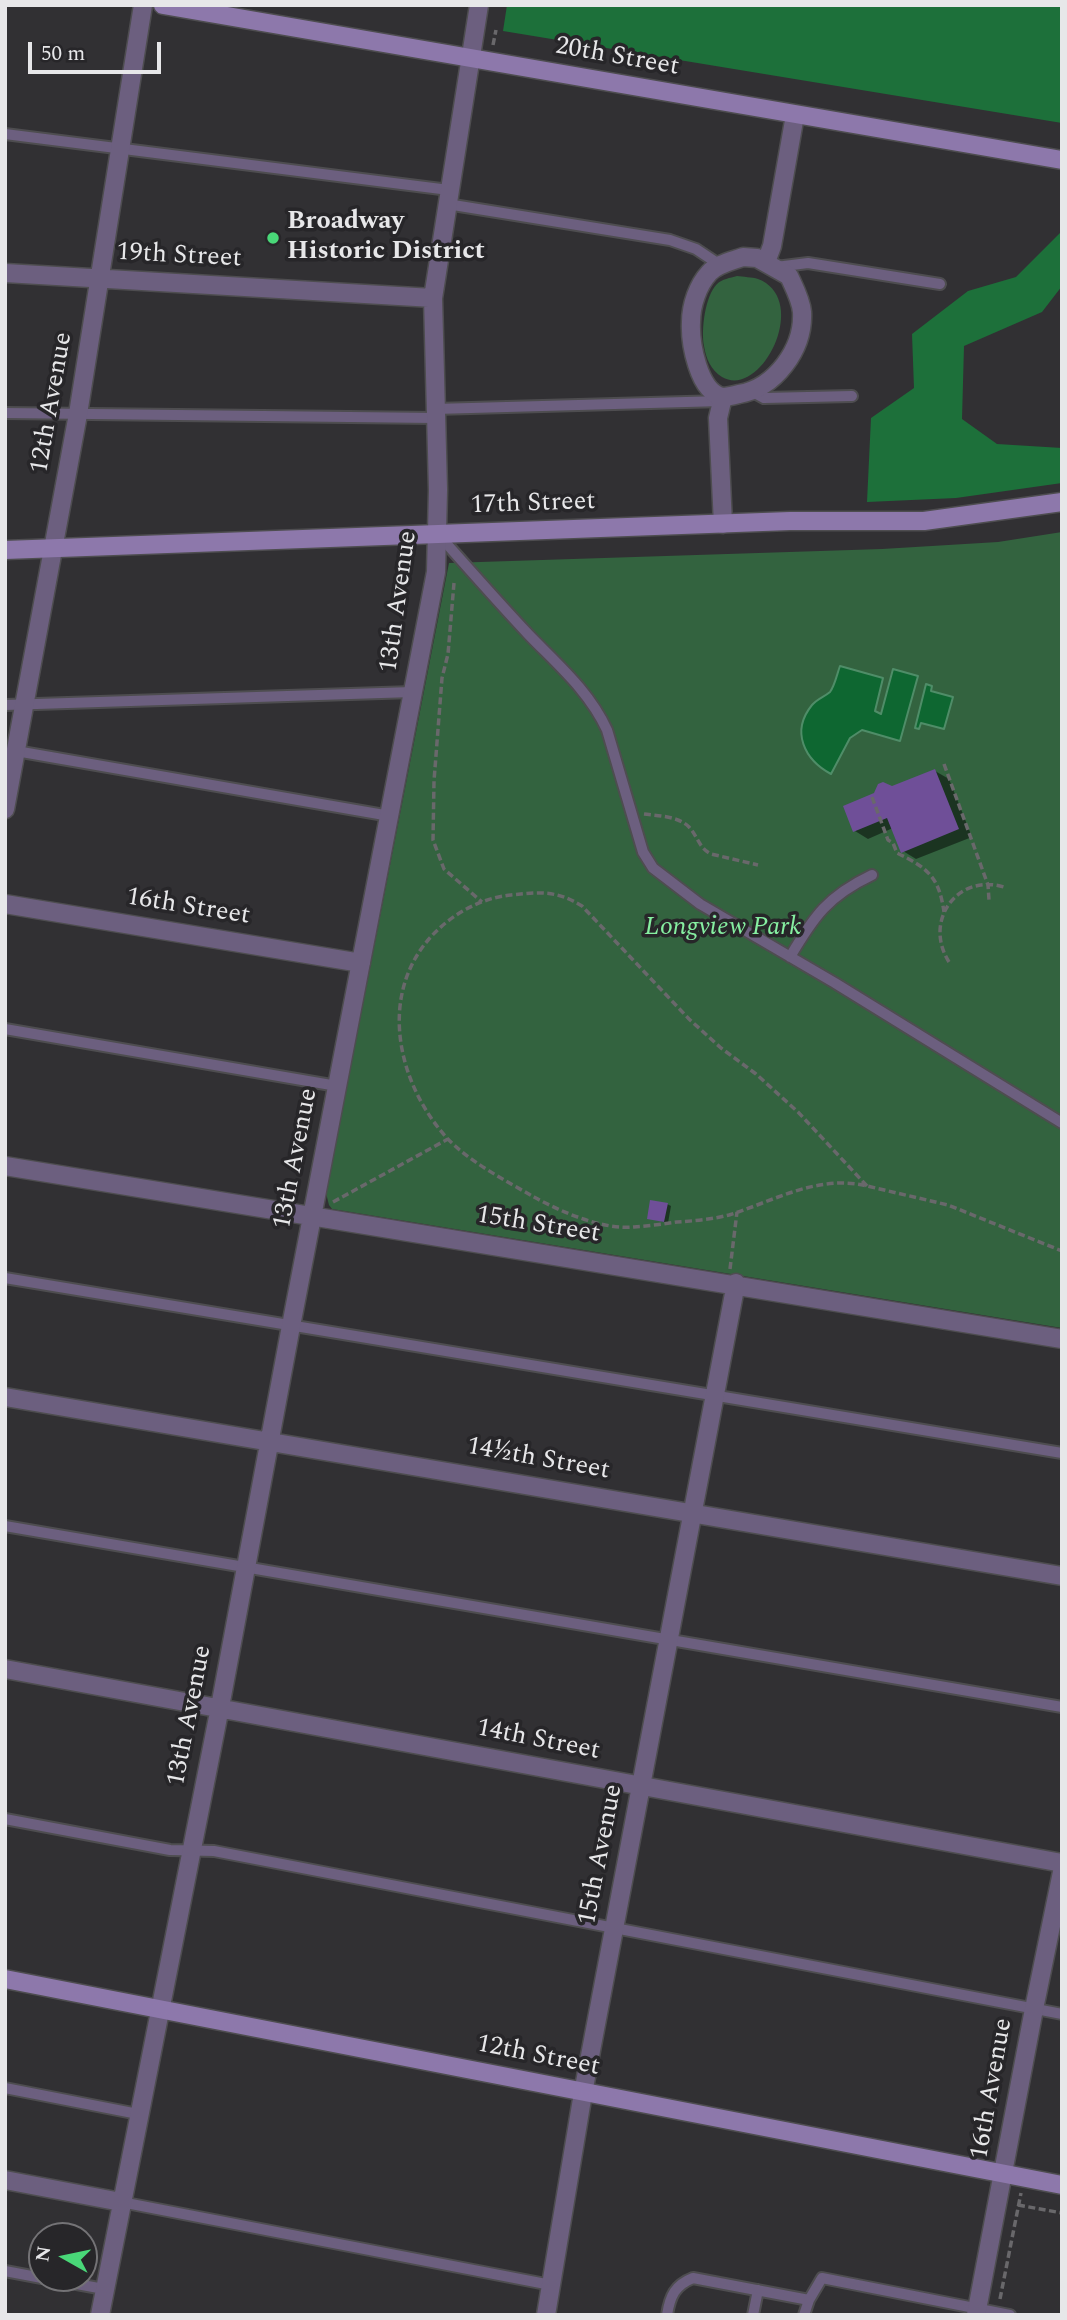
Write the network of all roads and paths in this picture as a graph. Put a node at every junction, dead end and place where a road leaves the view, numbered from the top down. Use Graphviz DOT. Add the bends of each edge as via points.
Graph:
graph roads {
  1 [pos="143,5"];
  2 [pos="163,5"];
  3 [pos="479,5"];
  4 [pos="470,59"];
  5 [pos="796,115"];
  6 [pos="5,134"];
  7 [pos="120,148"];
  8 [pos="1062,160"];
  9 [pos="448,197"];
  10 [pos="720,265"];
  11 [pos="771,265"];
  12 [pos="5,273"];
  13 [pos="101,279"];
  14 [pos="940,284"];
  15 [pos="433,298"];
  16 [pos="753,392"];
  17 [pos="852,396"];
  18 [pos="722,399"];
  19 [pos="5,413"];
  20 [pos="78,414"];
  21 [pos="435,414"];
  22 [pos="1062,502"];
  23 [pos="723,524"];
  24 [pos="438,534"];
  25 [pos="55,548"];
  26 [pos="5,550"];
  27 [pos="454,552"];
  28 [pos="413,692"];
  29 [pos="26,704"];
  30 [pos="5,705"];
  31 [pos="16,751"];
  32 [pos="944,764"];
  33 [pos="872,797"];
  34 [pos="5,809"];
  35 [pos="632,813"];
  36 [pos="390,816"];
  37 [pos="758,865"];
  38 [pos="872,875"];
  39 [pos="988,885"];
  40 [pos="1004,887"];
  41 [pos="989,900"];
  42 [pos="482,902"];
  43 [pos="5,904"];
  44 [pos="943,912"];
  45 [pos="790,957"];
  46 [pos="950,962"];
  47 [pos="361,963"];
  48 [pos="5,1029"];
  49 [pos="337,1086"];
  50 [pos="1062,1123"];
  51 [pos="448,1139"];
  52 [pos="5,1166"];
  53 [pos="867,1186"];
  54 [pos="329,1205"];
  55 [pos="737,1212"];
  56 [pos="312,1218"];
  57 [pos="1062,1251"];
  58 [pos="5,1278"];
  59 [pos="732,1282"];
  60 [pos="291,1326"];
  61 [pos="1062,1339"];
  62 [pos="717,1394"];
  63 [pos="5,1397"];
  64 [pos="269,1441"];
  65 [pos="1062,1453"];
  66 [pos="693,1512"];
  67 [pos="5,1526"];
  68 [pos="246,1566"];
  69 [pos="1062,1576"];
  70 [pos="670,1640"];
  71 [pos="5,1669"];
  72 [pos="220,1707"];
  73 [pos="1062,1707"];
  74 [pos="642,1787"];
  75 [pos="5,1819"];
  76 [pos="192,1850"];
  77 [pos="1062,1863"];
  78 [pos="1062,1872"];
  79 [pos="614,1927"];
  80 [pos="5,1979"];
  81 [pos="160,2009"];
  82 [pos="1034,2009"];
  83 [pos="1062,2014"];
  84 [pos="5,2088"];
  85 [pos="583,2093"];
  86 [pos="138,2114"];
  87 [pos="1004,2175"];
  88 [pos="5,2180"];
  89 [pos="1062,2185"];
  90 [pos="1021,2192"];
  91 [pos="121,2202"];
  92 [pos="1009,2203"];
  93 [pos="1019,2205"];
  94 [pos="1062,2213"];
  95 [pos="5,2271"];
  96 [pos="28,2275"];
  97 [pos="551,2285"];
  98 [pos="98,2288"];
  99 [pos="104,2289"];
  100 [pos="758,2290"];
  101 [pos="809,2300"];
  102 [pos="977,2311"];
  103 [pos="998,2312"];
  104 [pos="100,2315"];
  105 [pos="546,2315"];
  106 [pos="667,2315"];
  107 [pos="753,2315"];
  108 [pos="804,2315"];
  109 [pos="1010,2315"];
  1 -- 7 [label="street, 12th Avenue"];
  2 -- 4 [label="street, 20th Street"];
  3 -- 4 [label="street, 13th Avenue"];
  4 -- 5 [label="street, 20th Street"];
  4 -- 9 [label="street, 13th Avenue"];
  5 -- 8 [label="street, 20th Street"];
  5 -- 11 [label="street"];
  6 -- 7 [label="lane"];
  7 -- 9 [label="lane"];
  7 -- 13 [label="street, 12th Avenue"];
  9 -- 10 [label="lane" via="670,240 696,249"];
  9 -- 15 [label="street, 13th Avenue"];
  10 -- 11 [label="street" via="743,257"];
  10 -- 18 [label="street" via="698,287 691,321 701,376"];
  11 -- 14 [label="lane" via="808,263"];
  11 -- 16 [label="street" via="789,276 797,293 802,311 800,330 789,360"];
  12 -- 13 [label="street, 19th Street"];
  13 -- 15 [label="street, 19th Street"];
  13 -- 20 [label="street, 12th Avenue"];
  15 -- 21 [label="street, 13th Avenue"];
  16 -- 17 [label="lane" via="764,398"];
  16 -- 18 [label="street"];
  18 -- 21 [label="lane"];
  18 -- 23 [label="street" via="718,418"];
  19 -- 20 [label="lane"];
  20 -- 21 [label="lane"];
  20 -- 25 [label="street, 12th Avenue"];
  21 -- 24 [label="street, 13th Avenue"];
  22 -- 23 [label="street, 17th Street" via="924,521"];
  23 -- 24 [label="street, 17th Street"];
  24 -- 25 [label="street, 17th Street"];
  24 -- 27 [label="lane"];
  24 -- 28 [label="street, 13th Avenue" via="436,572"];
  25 -- 26 [label="street, 17th Street"];
  25 -- 29 [label="street, 12th Avenue"];
  27 -- 35 [label="lane" via="580,685 598,711"];
  27 -- 42 [label="path" via="433,781 433,840 444,869"];
  28 -- 29 [label="lane"];
  28 -- 36 [label="street, 13th Avenue"];
  29 -- 30 [label="lane"];
  29 -- 31 [label="street, 12th Avenue"];
  31 -- 34 [label="street, 12th Avenue"];
  31 -- 36 [label="lane"];
  32 -- 39 [label="path"];
  33 -- 44 [label="path" via="897,853 919,863 935,881"];
  35 -- 37 [label="path" via="672,818 689,827 704,850"];
  35 -- 45 [label="lane" via="643,852 653,868 700,904"];
  36 -- 47 [label="street, 13th Avenue"];
  38 -- 45 [label="lane" via="838,893"];
  39 -- 40 [label="path"];
  39 -- 41 [label="path"];
  39 -- 44 [label="path" via="959,894"];
  42 -- 51 [label="path" via="453,918 428,940 408,973 398,1021 406,1067 422,1104"];
  42 -- 53 [label="path" via="537,891 568,897 582,906 689,1019 798,1112"];
  43 -- 47 [label="street, 16th Street"];
  44 -- 46 [label="path" via="940,940"];
  45 -- 50 [label="lane"];
  47 -- 49 [label="street, 13th Avenue"];
  48 -- 49 [label="lane"];
  49 -- 56 [label="street, 13th Avenue"];
  51 -- 54 [label="path"];
  51 -- 55 [label="path" via="534,1197 584,1219 633,1227"];
  52 -- 56 [label="street, 15th Street"];
  53 -- 55 [label="path" via="837,1182 815,1186"];
  53 -- 57 [label="path" via="948,1205"];
  55 -- 59 [label="path"];
  56 -- 59 [label="street, 15th Street"];
  56 -- 60 [label="street, 13th Avenue"];
  58 -- 60 [label="lane"];
  59 -- 61 [label="street, 15th Street"];
  59 -- 62 [label="street, 15th Avenue"];
  60 -- 62 [label="lane"];
  60 -- 64 [label="street, 13th Avenue"];
  62 -- 65 [label="lane"];
  62 -- 66 [label="street, 15th Avenue"];
  63 -- 64 [label="street, 14½th Street"];
  64 -- 66 [label="street, 14½th Street"];
  64 -- 68 [label="street, 13th Avenue"];
  66 -- 69 [label="street, 14½th Street"];
  66 -- 70 [label="street, 15th Avenue"];
  67 -- 68 [label="lane"];
  68 -- 70 [label="lane"];
  68 -- 72 [label="street, 13th Avenue"];
  70 -- 73 [label="lane"];
  70 -- 74 [label="street, 15th Avenue"];
  71 -- 72 [label="street, 14th Street"];
  72 -- 74 [label="street, 14th Street"];
  72 -- 76 [label="street, 13th Avenue"];
  74 -- 77 [label="street, 14th Street"];
  74 -- 79 [label="street, 15th Avenue"];
  75 -- 76 [label="lane" via="170,1850"];
  76 -- 79 [label="lane" via="214,1850"];
  76 -- 81 [label="street, 13th Avenue"];
  78 -- 82 [label="street, 16th Avenue"];
  79 -- 82 [label="lane"];
  79 -- 85 [label="street, 15th Avenue"];
  80 -- 81 [label="street, 12th Street"];
  81 -- 85 [label="street, 12th Street"];
  81 -- 86 [label="street, 13th Avenue"];
  82 -- 83 [label="lane"];
  82 -- 87 [label="street, 16th Avenue"];
  84 -- 86 [label="lane"];
  85 -- 87 [label="street, 12th Street"];
  85 -- 97 [label="street, 15th Avenue"];
  86 -- 91 [label="street, 13th Avenue"];
  87 -- 89 [label="street, 12th Street"];
  87 -- 102 [label="street, 16th Avenue"];
  88 -- 91 [label="street"];
  90 -- 93 [label="path"];
  91 -- 97 [label="lane"];
  91 -- 99 [label="street, 13th Avenue"];
  92 -- 93 [label="path"];
  93 -- 94 [label="path"];
  93 -- 103 [label="path"];
  95 -- 96 [label="lane"];
  97 -- 105 [label="street, 15th Avenue"];
  98 -- 99 [label="lane"];
  99 -- 104 [label="street, 13th Avenue"];
  100 -- 101 [label="lane"];
  100 -- 106 [label="lane" via="693,2278 680,2283 670,2297"];
  100 -- 107 [label="lane"];
  101 -- 102 [label="lane" via="822,2277"];
  101 -- 108 [label="lane"];
  102 -- 103 [label="lane"];
  103 -- 109 [label="lane"];
}
